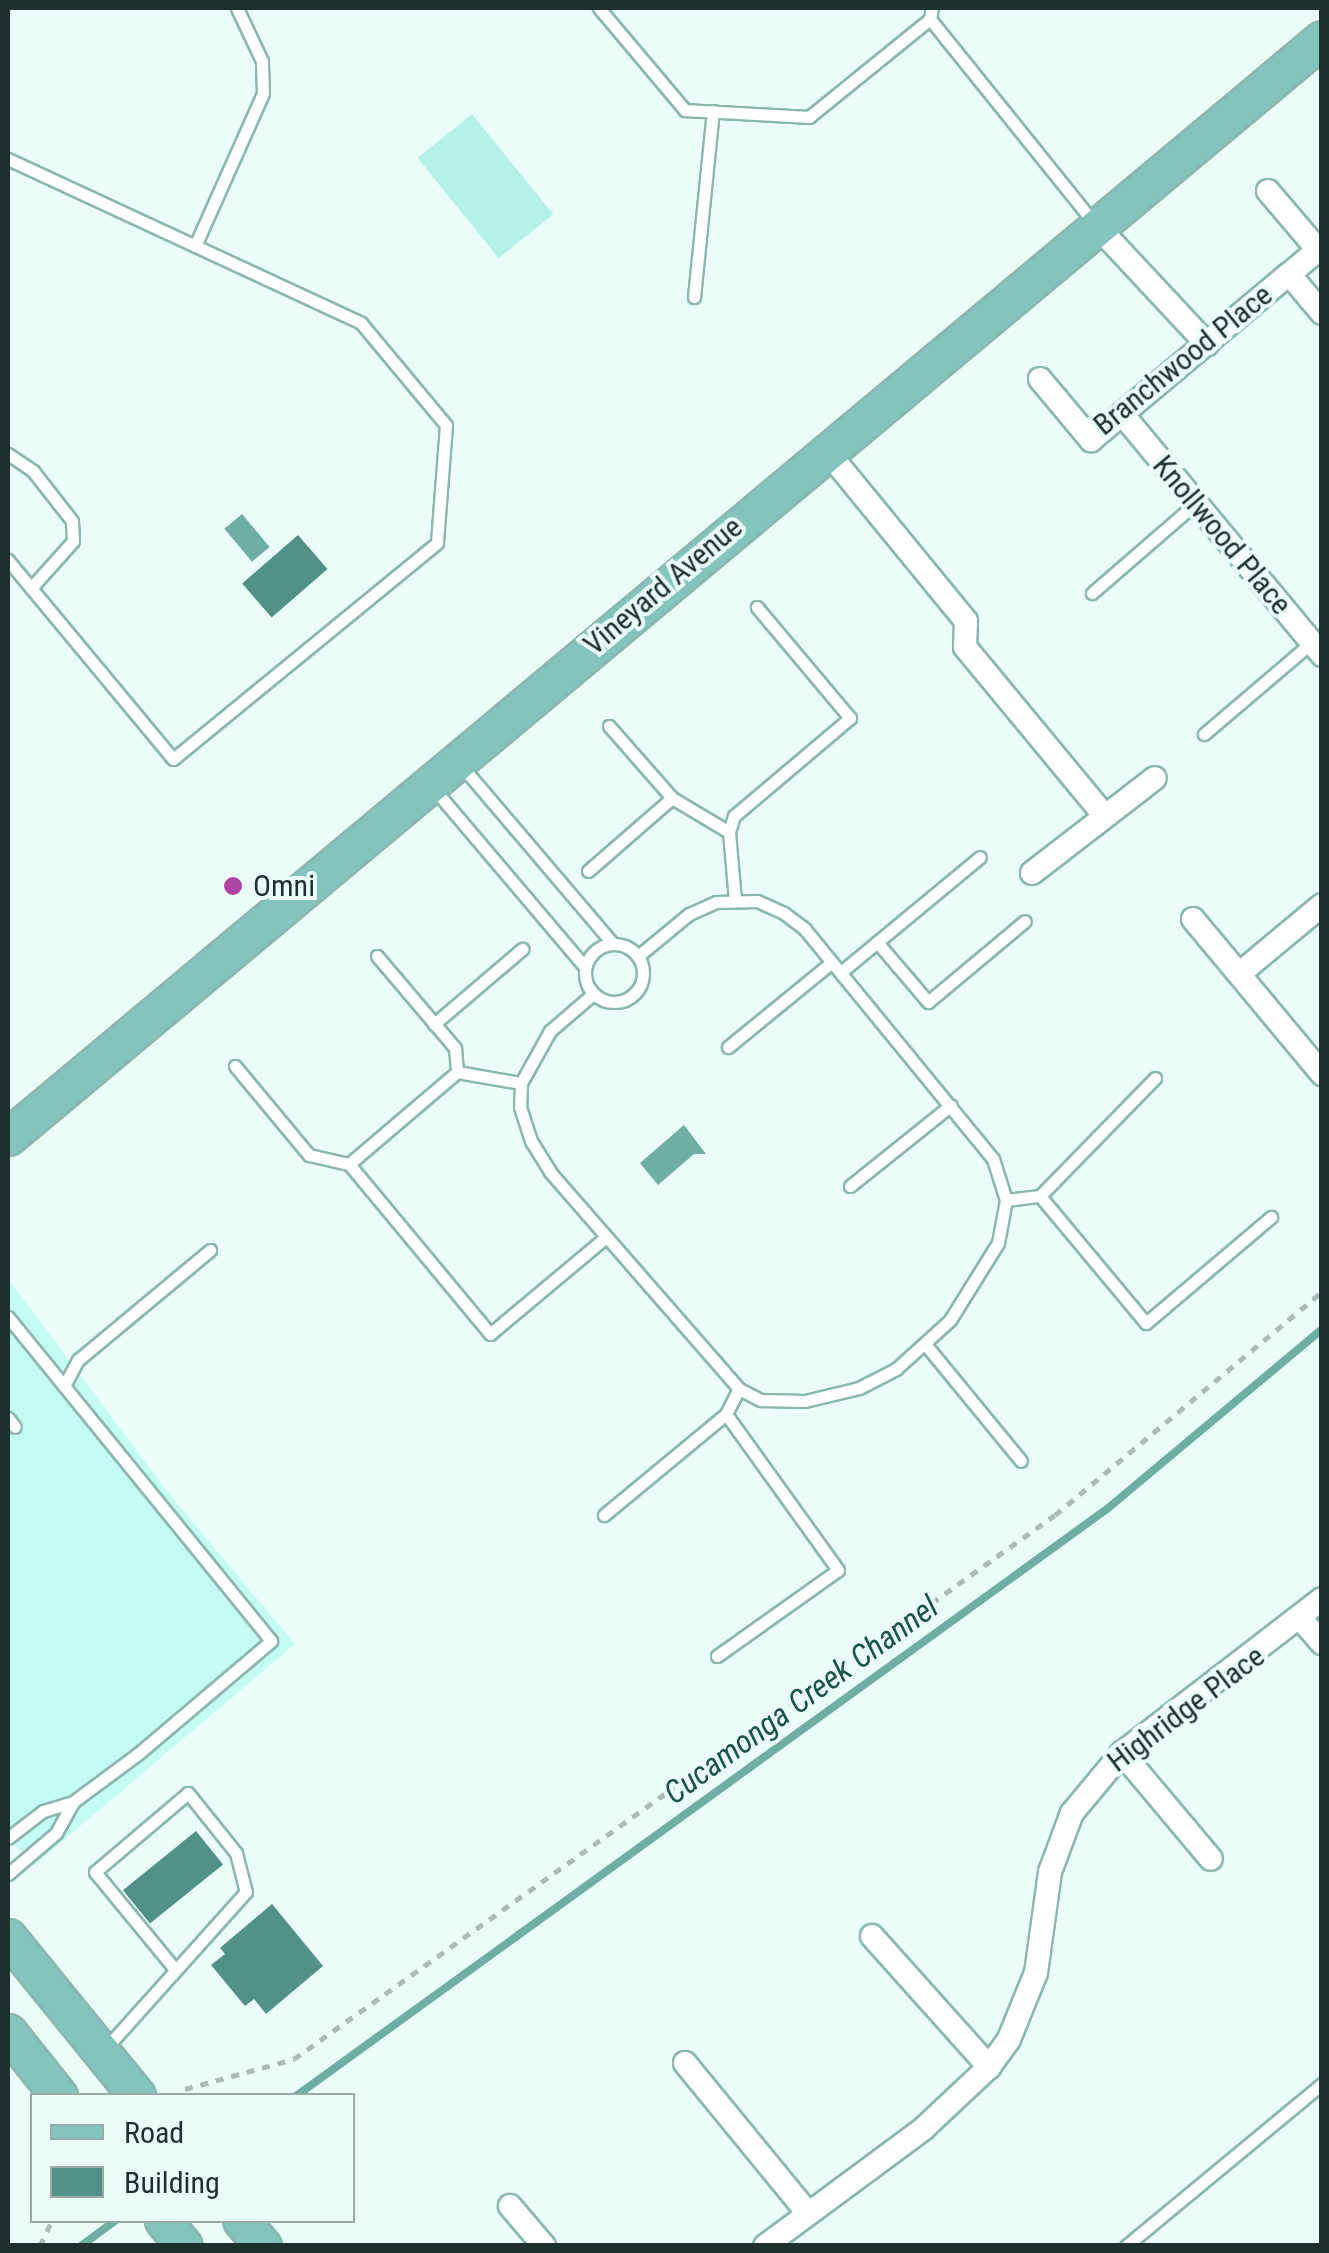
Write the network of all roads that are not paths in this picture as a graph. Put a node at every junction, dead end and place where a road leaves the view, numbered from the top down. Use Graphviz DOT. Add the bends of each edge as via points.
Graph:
graph roads {
  1 [pos="237,8"];
  2 [pos="599,8"];
  3 [pos="931,13"];
  4 [pos="1322,39"];
  5 [pos="713,112"];
  6 [pos="8,159"];
  7 [pos="1268,192"];
  8 [pos="1096,226"];
  9 [pos="195,246"];
  10 [pos="1289,274"];
  11 [pos="694,297"];
  12 [pos="1322,314"];
  13 [pos="1207,344"];
  14 [pos="1040,379"];
  15 [pos="1124,415"];
  16 [pos="826,450"];
  17 [pos="8,454"];
  18 [pos="1196,503"];
  19 [pos="8,560"];
  20 [pos="32,588"];
  21 [pos="1092,593"];
  22 [pos="756,607"];
  23 [pos="1316,649"];
  24 [pos="609,726"];
  25 [pos="1204,734"];
  26 [pos="455,758"];
  27 [pos="1155,778"];
  28 [pos="428,782"];
  29 [pos="672,798"];
  30 [pos="1103,814"];
  31 [pos="729,832"];
  32 [pos="980,856"];
  33 [pos="588,872"];
  34 [pos="1032,873"];
  35 [pos="735,901"];
  36 [pos="1322,905"];
  37 [pos="1192,919"];
  38 [pos="1025,921"];
  39 [pos="878,942"];
  40 [pos="613,944"];
  41 [pos="522,950"];
  42 [pos="377,956"];
  43 [pos="638,956"];
  44 [pos="585,967"];
  45 [pos="837,967"];
  46 [pos="1239,974"];
  47 [pos="592,994"];
  48 [pos="434,1024"];
  49 [pos="728,1047"];
  50 [pos="236,1066"];
  51 [pos="458,1072"];
  52 [pos="1322,1074"];
  53 [pos="1156,1078"];
  54 [pos="521,1083"];
  55 [pos="951,1104"];
  56 [pos="8,1137"];
  57 [pos="348,1164"];
  58 [pos="850,1186"];
  59 [pos="1040,1196"];
  60 [pos="1006,1200"];
  61 [pos="1271,1217"];
  62 [pos="606,1238"];
  63 [pos="210,1250"];
  64 [pos="8,1317"];
  65 [pos="925,1344"];
  66 [pos="64,1386"];
  67 [pos="739,1389"];
  68 [pos="726,1414"];
  69 [pos="1021,1461"];
  70 [pos="604,1514"];
  71 [pos="1322,1599"];
  72 [pos="1301,1619"];
  73 [pos="1322,1643"];
  74 [pos="717,1656"];
  75 [pos="1122,1753"];
  76 [pos="74,1802"];
  77 [pos="8,1838"];
  78 [pos="1211,1858"];
  79 [pos="8,1874"];
  80 [pos="872,1936"];
  81 [pos="8,1938"];
  82 [pos="173,1967"];
  83 [pos="8,2032"];
  84 [pos="102,2052"];
  85 [pos="686,2063"];
  86 [pos="989,2067"];
  87 [pos="1322,2084"];
  88 [pos="57,2093"];
  89 [pos="135,2093"];
  90 [pos="510,2206"];
  91 [pos="806,2211"];
  92 [pos="165,2223"];
  93 [pos="244,2223"];
  94 [pos="184,2246"];
  95 [pos="263,2246"];
  96 [pos="544,2246"];
  97 [pos="765,2246"];
  98 [pos="1126,2246"];
  1 -- 9 [label="lane" via="262,60 263,93"];
  2 -- 5 [label="lane" via="685,110"];
  3 -- 5 [label="lane" via="809,117"];
  3 -- 8 [label="lane"];
  4 -- 8 [label="main road, Vineyard Avenue"];
  5 -- 11 [label="lane"];
  6 -- 9 [label="lane"];
  7 -- 10 [label="street, Branchwood Place" via="1318,250"];
  8 -- 13 [label="street"];
  8 -- 16 [label="main road, Vineyard Avenue"];
  9 -- 20 [label="lane" via="362,322 446,426 437,543 173,760"];
  10 -- 12 [label="street"];
  10 -- 13 [label="street, Branchwood Place"];
  13 -- 15 [label="street, Branchwood Place"];
  14 -- 15 [label="street, Branchwood Place" via="1091,440"];
  15 -- 18 [label="street, Knollwood Place"];
  16 -- 26 [label="main road, Vineyard Avenue"];
  16 -- 30 [label="street" via="966,621 965,647"];
  17 -- 20 [label="lane" via="33,471 72,520 73,541"];
  18 -- 21 [label="lane"];
  18 -- 23 [label="street, Knollwood Place"];
  19 -- 20 [label="lane"];
  22 -- 31 [label="lane" via="850,718 734,816"];
  23 -- 25 [label="lane"];
  24 -- 29 [label="lane"];
  26 -- 28 [label="main road, Vineyard Avenue"];
  26 -- 40 [label="lane"];
  27 -- 30 [label="street"];
  28 -- 44 [label="lane"];
  28 -- 56 [label="main road, Vineyard Avenue"];
  29 -- 31 [label="lane"];
  29 -- 33 [label="lane"];
  30 -- 34 [label="street"];
  31 -- 35 [label="lane"];
  32 -- 39 [label="lane"];
  35 -- 43 [label="lane" via="689,914"];
  35 -- 45 [label="lane" via="784,913"];
  36 -- 46 [label="street"];
  37 -- 46 [label="street"];
  38 -- 39 [label="lane" via="928,1002"];
  39 -- 45 [label="lane"];
  40 -- 43 [label="lane"];
  40 -- 44 [label="lane" via="592,953"];
  41 -- 48 [label="lane"];
  42 -- 48 [label="lane"];
  43 -- 47 [label="lane" via="642,982 632,996 608,1002"];
  44 -- 47 [label="lane"];
  45 -- 49 [label="lane"];
  45 -- 55 [label="lane"];
  46 -- 52 [label="street"];
  47 -- 54 [label="lane" via="550,1031"];
  48 -- 51 [label="lane" via="455,1048"];
  50 -- 57 [label="lane" via="309,1155"];
  51 -- 54 [label="lane"];
  51 -- 57 [label="lane"];
  53 -- 59 [label="lane"];
  54 -- 62 [label="lane" via="531,1142"];
  55 -- 58 [label="lane"];
  55 -- 60 [label="lane" via="992,1160"];
  57 -- 62 [label="lane" via="490,1334"];
  59 -- 60 [label="lane"];
  59 -- 61 [label="lane" via="1146,1323"];
  60 -- 65 [label="lane" via="998,1244 977,1287"];
  62 -- 67 [label="lane"];
  63 -- 66 [label="lane" via="78,1360"];
  64 -- 66 [label="lane"];
  65 -- 67 [label="lane" via="860,1388 804,1401 761,1400"];
  65 -- 69 [label="lane"];
  66 -- 76 [label="lane" via="271,1642"];
  67 -- 68 [label="lane"];
  68 -- 70 [label="lane"];
  68 -- 74 [label="lane" via="838,1570"];
  71 -- 72 [label="street, Highridge Place"];
  72 -- 73 [label="street"];
  72 -- 75 [label="street, Highridge Place"];
  75 -- 78 [label="street"];
  75 -- 86 [label="street, Highridge Place" via="1072,1813 1056,1847 1036,1973 1009,2039"];
  76 -- 77 [label="lane" via="43,1811"];
  76 -- 79 [label="lane" via="56,1833"];
  80 -- 86 [label="street"];
  81 -- 84 [label="main road"];
  82 -- 82 [label="lane" via="246,1892 236,1853 188,1792 95,1872"];
  82 -- 84 [label="lane"];
  83 -- 88 [label="main road"];
  84 -- 89 [label="main road"];
  85 -- 91 [label="street"];
  86 -- 91 [label="street, Highridge Place" via="923,2129"];
  87 -- 98 [label="lane"];
  90 -- 96 [label="street"];
  91 -- 97 [label="street, Highridge Place"];
  92 -- 94 [label="main road"];
  93 -- 95 [label="main road"];
}
